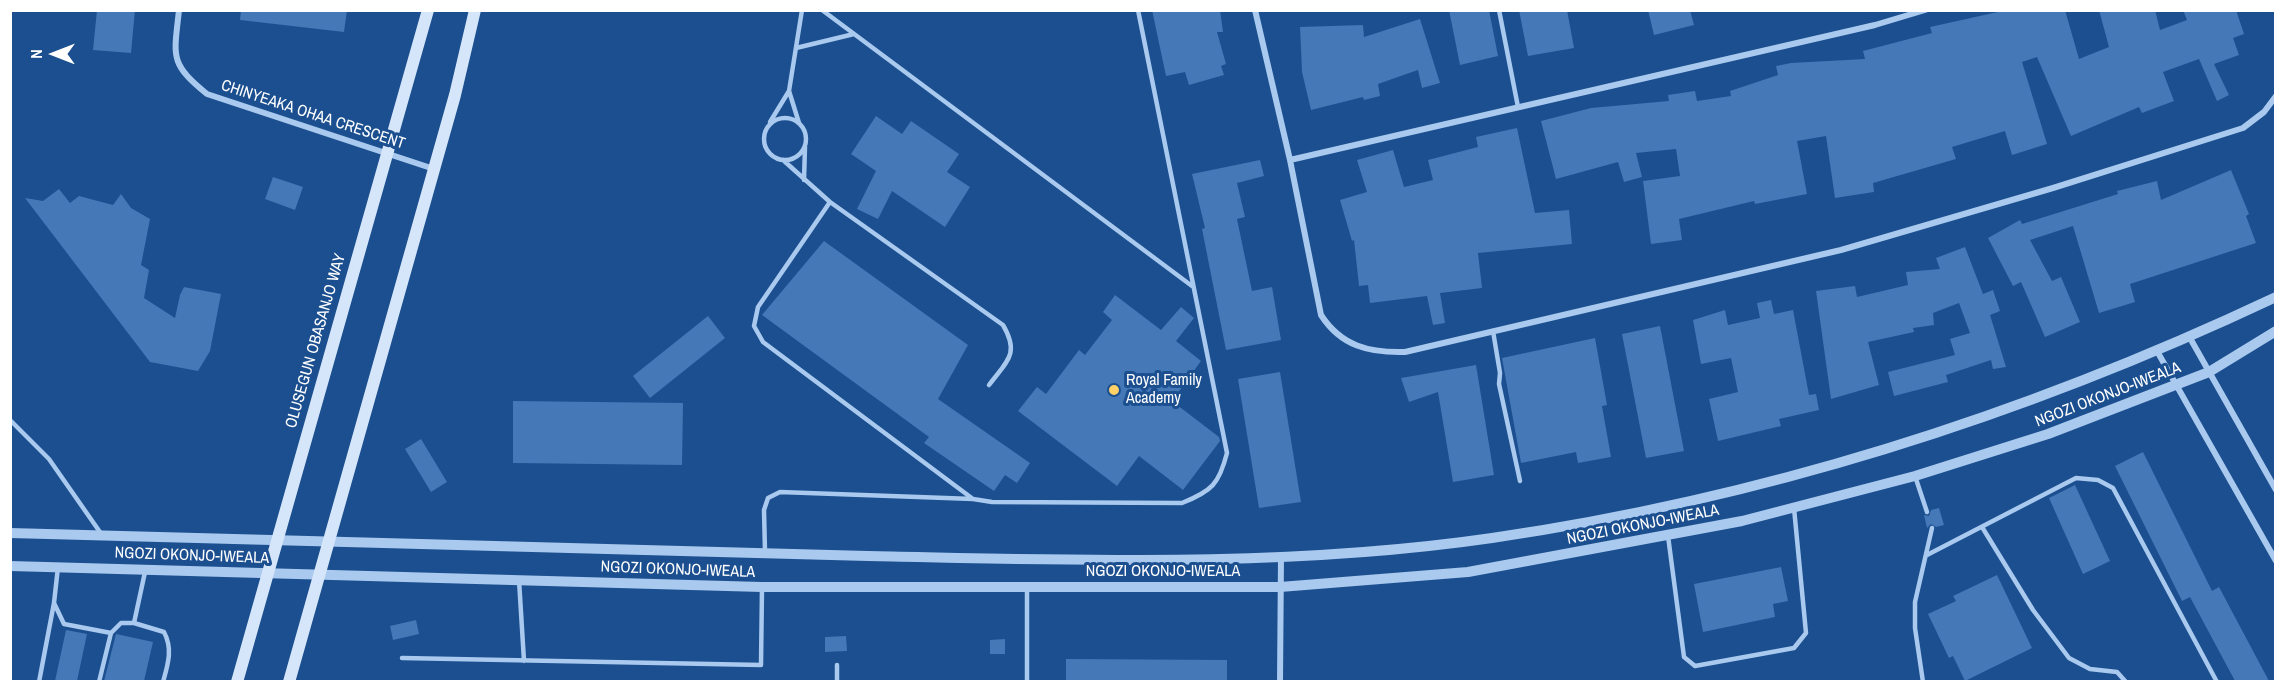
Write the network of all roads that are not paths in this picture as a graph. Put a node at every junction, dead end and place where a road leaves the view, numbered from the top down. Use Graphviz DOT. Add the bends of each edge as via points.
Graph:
graph roads {
  1 [pos="180,10"];
  2 [pos="428,10"];
  3 [pos="475,10"];
  4 [pos="802,10"];
  5 [pos="822,10"];
  6 [pos="1138,10"];
  7 [pos="1255,10"];
  8 [pos="1499,10"];
  9 [pos="1924,10"];
  10 [pos="854,34"];
  11 [pos="796,48"];
  12 [pos="789,91"];
  13 [pos="2276,96"];
  14 [pos="1518,107"];
  15 [pos="800,124"];
  16 [pos="767,127"];
  17 [pos="805,145"];
  18 [pos="386,154"];
  19 [pos="783,160"];
  20 [pos="1290,160"];
  21 [pos="434,169"];
  22 [pos="804,180"];
  23 [pos="830,202"];
  24 [pos="1192,286"];
  25 [pos="2276,297"];
  26 [pos="1493,331"];
  27 [pos="2276,331"];
  28 [pos="2190,338"];
  29 [pos="2157,351"];
  30 [pos="2209,372"];
  31 [pos="989,385"];
  32 [pos="2176,385"];
  33 [pos="10,420"];
  34 [pos="1915,476"];
  35 [pos="1520,481"];
  36 [pos="2276,490"];
  37 [pos="973,499"];
  38 [pos="1794,508"];
  39 [pos="1926,512"];
  40 [pos="1982,526"];
  41 [pos="1932,528"];
  42 [pos="10,533"];
  43 [pos="103,536"];
  44 [pos="1668,536"];
  45 [pos="277,540"];
  46 [pos="328,543"];
  47 [pos="765,555"];
  48 [pos="1927,555"];
  49 [pos="1281,557"];
  50 [pos="2276,561"];
  51 [pos="10,566"];
  52 [pos="58,567"];
  53 [pos="145,569"];
  54 [pos="268,573"];
  55 [pos="319,576"];
  56 [pos="519,580"];
  57 [pos="762,587"];
  58 [pos="1280,587"];
  59 [pos="1027,588"];
  60 [pos="54,603"];
  61 [pos="134,623"];
  62 [pos="111,633"];
  63 [pos="402,658"];
  64 [pos="524,661"];
  65 [pos="837,665"];
  66 [pos="39,681"];
  67 [pos="99,681"];
  68 [pos="163,681"];
  69 [pos="237,681"];
  70 [pos="289,681"];
  71 [pos="837,681"];
  72 [pos="1027,681"];
  73 [pos="1280,681"];
  74 [pos="1923,681"];
  75 [pos="2126,681"];
  76 [pos="2217,681"];
  1 -- 18 [label="street, CHINYEAKA OHAA CRESCENT" via="174,54 186,78 207,94"];
  2 -- 18 [label="main road, OLUSEGUN OBASANJO WAY"];
  3 -- 21 [label="main road"];
  4 -- 11 [label="lane"];
  5 -- 10 [label="lane"];
  6 -- 24 [label="lane"];
  7 -- 20 [label="street"];
  8 -- 14 [label="lane"];
  9 -- 14 [label="street" via="1875,25"];
  10 -- 11 [label="lane"];
  10 -- 24 [label="lane"];
  11 -- 12 [label="lane"];
  12 -- 15 [label="lane"];
  12 -- 16 [label="lane"];
  13 -- 26 [label="street" via="2264,112 2243,128 2053,188 1841,250"];
  14 -- 20 [label="street"];
  15 -- 16 [label="lane" via="787,118"];
  15 -- 17 [label="lane"];
  16 -- 19 [label="lane" via="766,148"];
  17 -- 19 [label="lane" via="797,157"];
  17 -- 22 [label="lane"];
  18 -- 21 [label="street, CHINYEAKA OHAA CRESCENT"];
  18 -- 45 [label="main road, OLUSEGUN OBASANJO WAY"];
  19 -- 22 [label="lane"];
  20 -- 26 [label="street" via="1321,315 1342,340 1363,349 1405,352"];
  21 -- 46 [label="main road"];
  22 -- 23 [label="lane"];
  23 -- 31 [label="lane" via="1003,325 1012,341 1012,355"];
  23 -- 37 [label="lane" via="758,307 754,326 763,342"];
  24 -- 37 [label="lane" via="1227,453 1221,476 1205,494 1182,503"];
  25 -- 28 [label="street, NGOZI OKONJO-IWEALA"];
  26 -- 35 [label="lane" via="1499,384"];
  27 -- 30 [label="street, NGOZI OKONJO-IWEALA"];
  28 -- 29 [label="street, NGOZI OKONJO-IWEALA"];
  28 -- 30 [label="street"];
  29 -- 32 [label="street"];
  29 -- 49 [label="street, NGOZI OKONJO-IWEALA" via="2040,398 1786,480 1656,510 1491,538 1371,552"];
  30 -- 32 [label="street, NGOZI OKONJO-IWEALA"];
  30 -- 36 [label="street"];
  32 -- 34 [label="street, NGOZI OKONJO-IWEALA" via="2048,434"];
  32 -- 50 [label="street"];
  33 -- 43 [label="lane" via="49,459"];
  34 -- 38 [label="street, NGOZI OKONJO-IWEALA"];
  34 -- 39 [label="lane"];
  37 -- 47 [label="lane" via="780,492 768,498 764,510"];
  38 -- 44 [label="street, NGOZI OKONJO-IWEALA"];
  38 -- 44 [label="lane" via="1806,633 1794,648 1695,666 1689,663 1684,657"];
  40 -- 48 [label="lane"];
  40 -- 75 [label="lane" via="2033,610 2069,658 2090,669 2117,672"];
  40 -- 76 [label="lane" via="2076,478 2097,480 2113,488"];
  41 -- 48 [label="lane"];
  42 -- 43 [label="street, NGOZI OKONJO-IWEALA"];
  43 -- 45 [label="street, NGOZI OKONJO-IWEALA"];
  44 -- 58 [label="street, NGOZI OKONJO-IWEALA" via="1468,572"];
  45 -- 46 [label="street, NGOZI OKONJO-IWEALA"];
  45 -- 54 [label="main road, OLUSEGUN OBASANJO WAY"];
  46 -- 47 [label="street, NGOZI OKONJO-IWEALA"];
  46 -- 55 [label="main road"];
  47 -- 49 [label="street, NGOZI OKONJO-IWEALA" via="1071,560"];
  48 -- 74 [label="lane" via="1915,602"];
  49 -- 58 [label="street"];
  51 -- 52 [label="street, NGOZI OKONJO-IWEALA"];
  52 -- 53 [label="street, NGOZI OKONJO-IWEALA"];
  52 -- 60 [label="lane"];
  53 -- 54 [label="street, NGOZI OKONJO-IWEALA"];
  53 -- 61 [label="lane"];
  54 -- 55 [label="street, NGOZI OKONJO-IWEALA"];
  54 -- 69 [label="main road, OLUSEGUN OBASANJO WAY"];
  55 -- 56 [label="street, NGOZI OKONJO-IWEALA"];
  55 -- 70 [label="main road"];
  56 -- 57 [label="street, NGOZI OKONJO-IWEALA"];
  56 -- 64 [label="lane"];
  57 -- 59 [label="street, NGOZI OKONJO-IWEALA"];
  57 -- 64 [label="lane" via="761,665"];
  58 -- 59 [label="street, NGOZI OKONJO-IWEALA"];
  58 -- 73 [label="street"];
  59 -- 72 [label="lane"];
  60 -- 62 [label="lane" via="64,624"];
  60 -- 66 [label="lane"];
  61 -- 62 [label="lane" via="121,623"];
  61 -- 68 [label="lane" via="164,632 170,643"];
  62 -- 67 [label="lane"];
  63 -- 64 [label="lane"];
  65 -- 71 [label="lane"];
}
